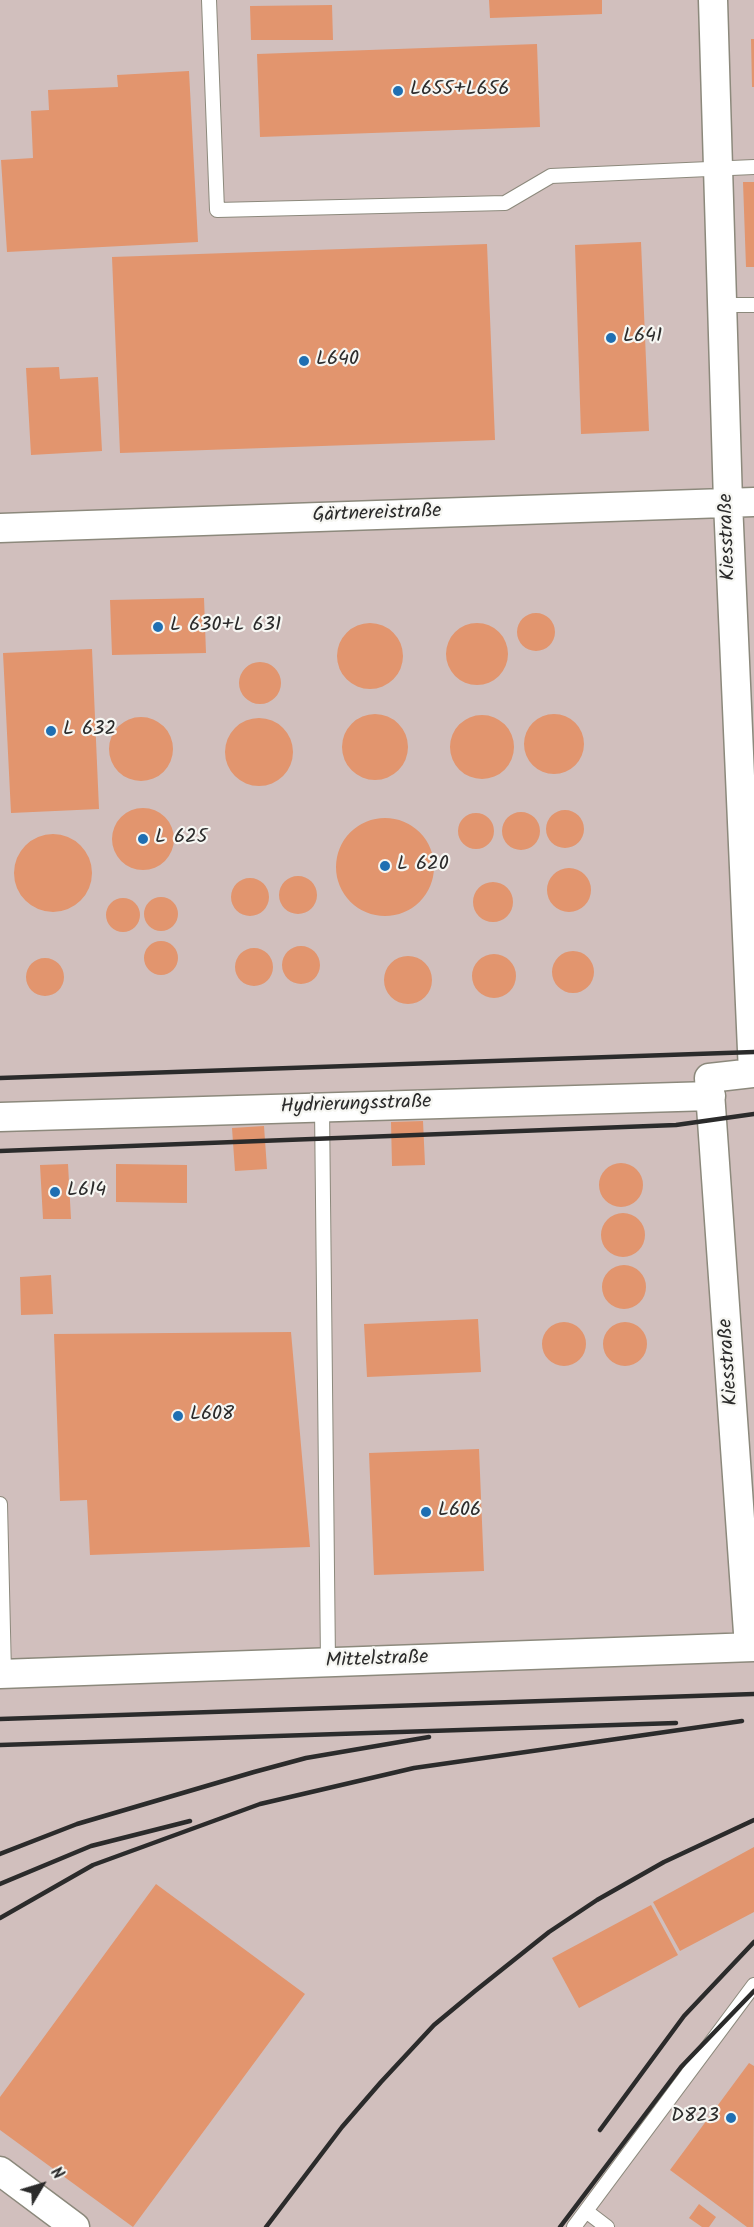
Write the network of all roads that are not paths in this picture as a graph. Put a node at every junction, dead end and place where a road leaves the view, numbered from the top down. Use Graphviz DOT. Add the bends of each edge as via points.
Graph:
graph roads {
  1 [pos="209,0"];
  2 [pos="713,0"];
  3 [pos="754,167"];
  4 [pos="719,168"];
  5 [pos="722,305"];
  6 [pos="754,305"];
  7 [pos="741,502"];
  8 [pos="0,528"];
  9 [pos="747,778"];
  10 [pos="754,1073"];
  11 [pos="710,1087"];
  12 [pos="322,1107"];
  13 [pos="0,1117"];
  14 [pos="0,1504"];
  15 [pos="751,1647"];
  16 [pos="328,1663"];
  17 [pos="2,1674"];
  18 [pos="754,1985"];
  19 [pos="0,2171"];
  20 [pos="586,2211"];
  21 [pos="75,2227"];
  22 [pos="574,2227"];
  23 [pos="607,2227"];
  1 -- 4 [label="lane" via="217,210 505,203 551,176"];
  2 -- 4 [label="street, Kiesstraße"];
  3 -- 4 [label="lane"];
  4 -- 5 [label="street, Kiesstraße"];
  5 -- 6 [label="lane"];
  5 -- 7 [label="street, Kiesstraße"];
  7 -- 8 [label="street, Gärtnereistraße"];
  7 -- 9 [label="street, Kiesstraße"];
  9 -- 10 [label="street, Kiesstraße"];
  10 -- 11 [label="street, Hydrierungsstraße"];
  11 -- 12 [label="street, Hydrierungsstraße"];
  11 -- 15 [label="street, Kiesstraße"];
  12 -- 13 [label="street, Hydrierungsstraße"];
  12 -- 16 [label="lane"];
  14 -- 17 [label="lane"];
  15 -- 16 [label="street, Mittelstraße"];
  16 -- 17 [label="street, Mittelstraße"];
  18 -- 20 [label="lane"];
  19 -- 21 [label="street"];
  20 -- 22 [label="lane"];
  20 -- 23 [label="lane"];
}
